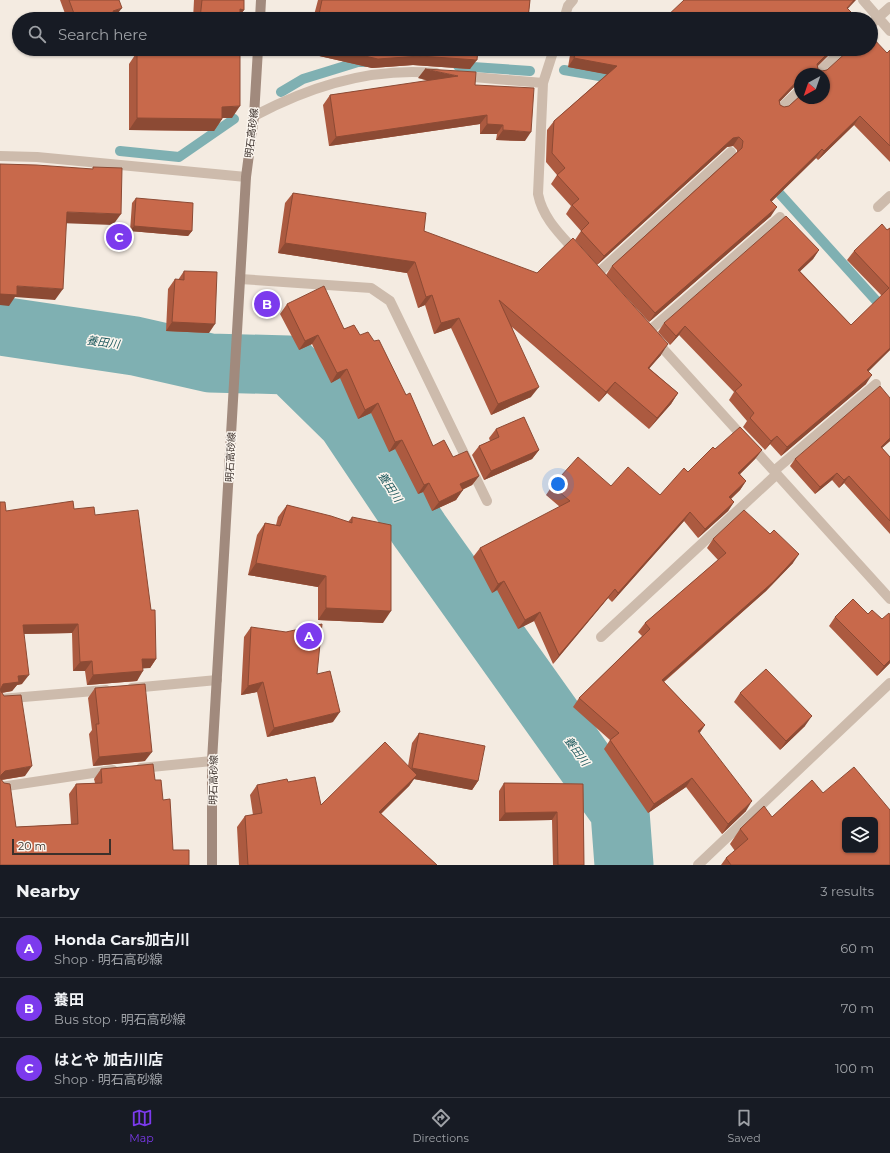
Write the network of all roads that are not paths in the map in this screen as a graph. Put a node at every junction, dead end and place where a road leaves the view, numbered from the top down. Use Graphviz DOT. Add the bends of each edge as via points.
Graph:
graph roads {
  1 [pos="261,0"];
  2 [pos="573,0"];
  3 [pos="863,0"];
  4 [pos="890,7"];
  5 [pos="260,12"];
  6 [pos="566,12"];
  7 [pos="870,12"];
  8 [pos="878,18"];
  9 [pos="878,23"];
  10 [pos="890,31"];
  11 [pos="258,56"];
  12 [pos="552,56"];
  13 [pos="836,56"];
  14 [pos="823,68"];
  15 [pos="544,83"];
  16 [pos="794,96"];
  17 [pos="779,110"];
  18 [pos="254,116"];
  19 [pos="731,152"];
  20 [pos="0,156"];
  21 [pos="246,177"];
  22 [pos="890,196"];
  23 [pos="878,207"];
  24 [pos="780,217"];
  25 [pos="240,280"];
  26 [pos="876,384"];
  27 [pos="776,473"];
  28 [pos="487,501"];
  29 [pos="890,599"];
  30 [pos="601,637"];
  31 [pos="217,680"];
  32 [pos="890,683"];
  33 [pos="0,699"];
  34 [pos="212,761"];
  35 [pos="0,787"];
  36 [pos="212,865"];
  37 [pos="698,865"];
  1 -- 5 [label="main road"];
  2 -- 6 [label="street"];
  3 -- 7 [label="street"];
  4 -- 8 [label="street"];
  9 -- 10 [label="street"];
  11 -- 18 [label="main road, 明石高砂線"];
  12 -- 15 [label="street"];
  13 -- 14 [label="street"];
  15 -- 18 [label="street" via="394,72 322,86 292,97"];
  15 -- 19 [label="street" via="538,194 541,208 549,221 594,272"];
  16 -- 17 [label="street"];
  18 -- 21 [label="main road, 明石高砂線"];
  20 -- 21 [label="street" via="37,157"];
  21 -- 25 [label="main road, 明石高砂線"];
  22 -- 23 [label="street"];
  24 -- 27 [label="street" via="645,329"];
  25 -- 28 [label="street" via="371,288 390,301"];
  25 -- 31 [label="main road, 明石高砂線"];
  26 -- 27 [label="street"];
  27 -- 29 [label="street"];
  27 -- 30 [label="street"];
  31 -- 33 [label="street"];
  31 -- 34 [label="main road, 明石高砂線"];
  32 -- 37 [label="street"];
  34 -- 35 [label="street" via="88,773"];
  34 -- 36 [label="main road, 明石高砂線"];
}
